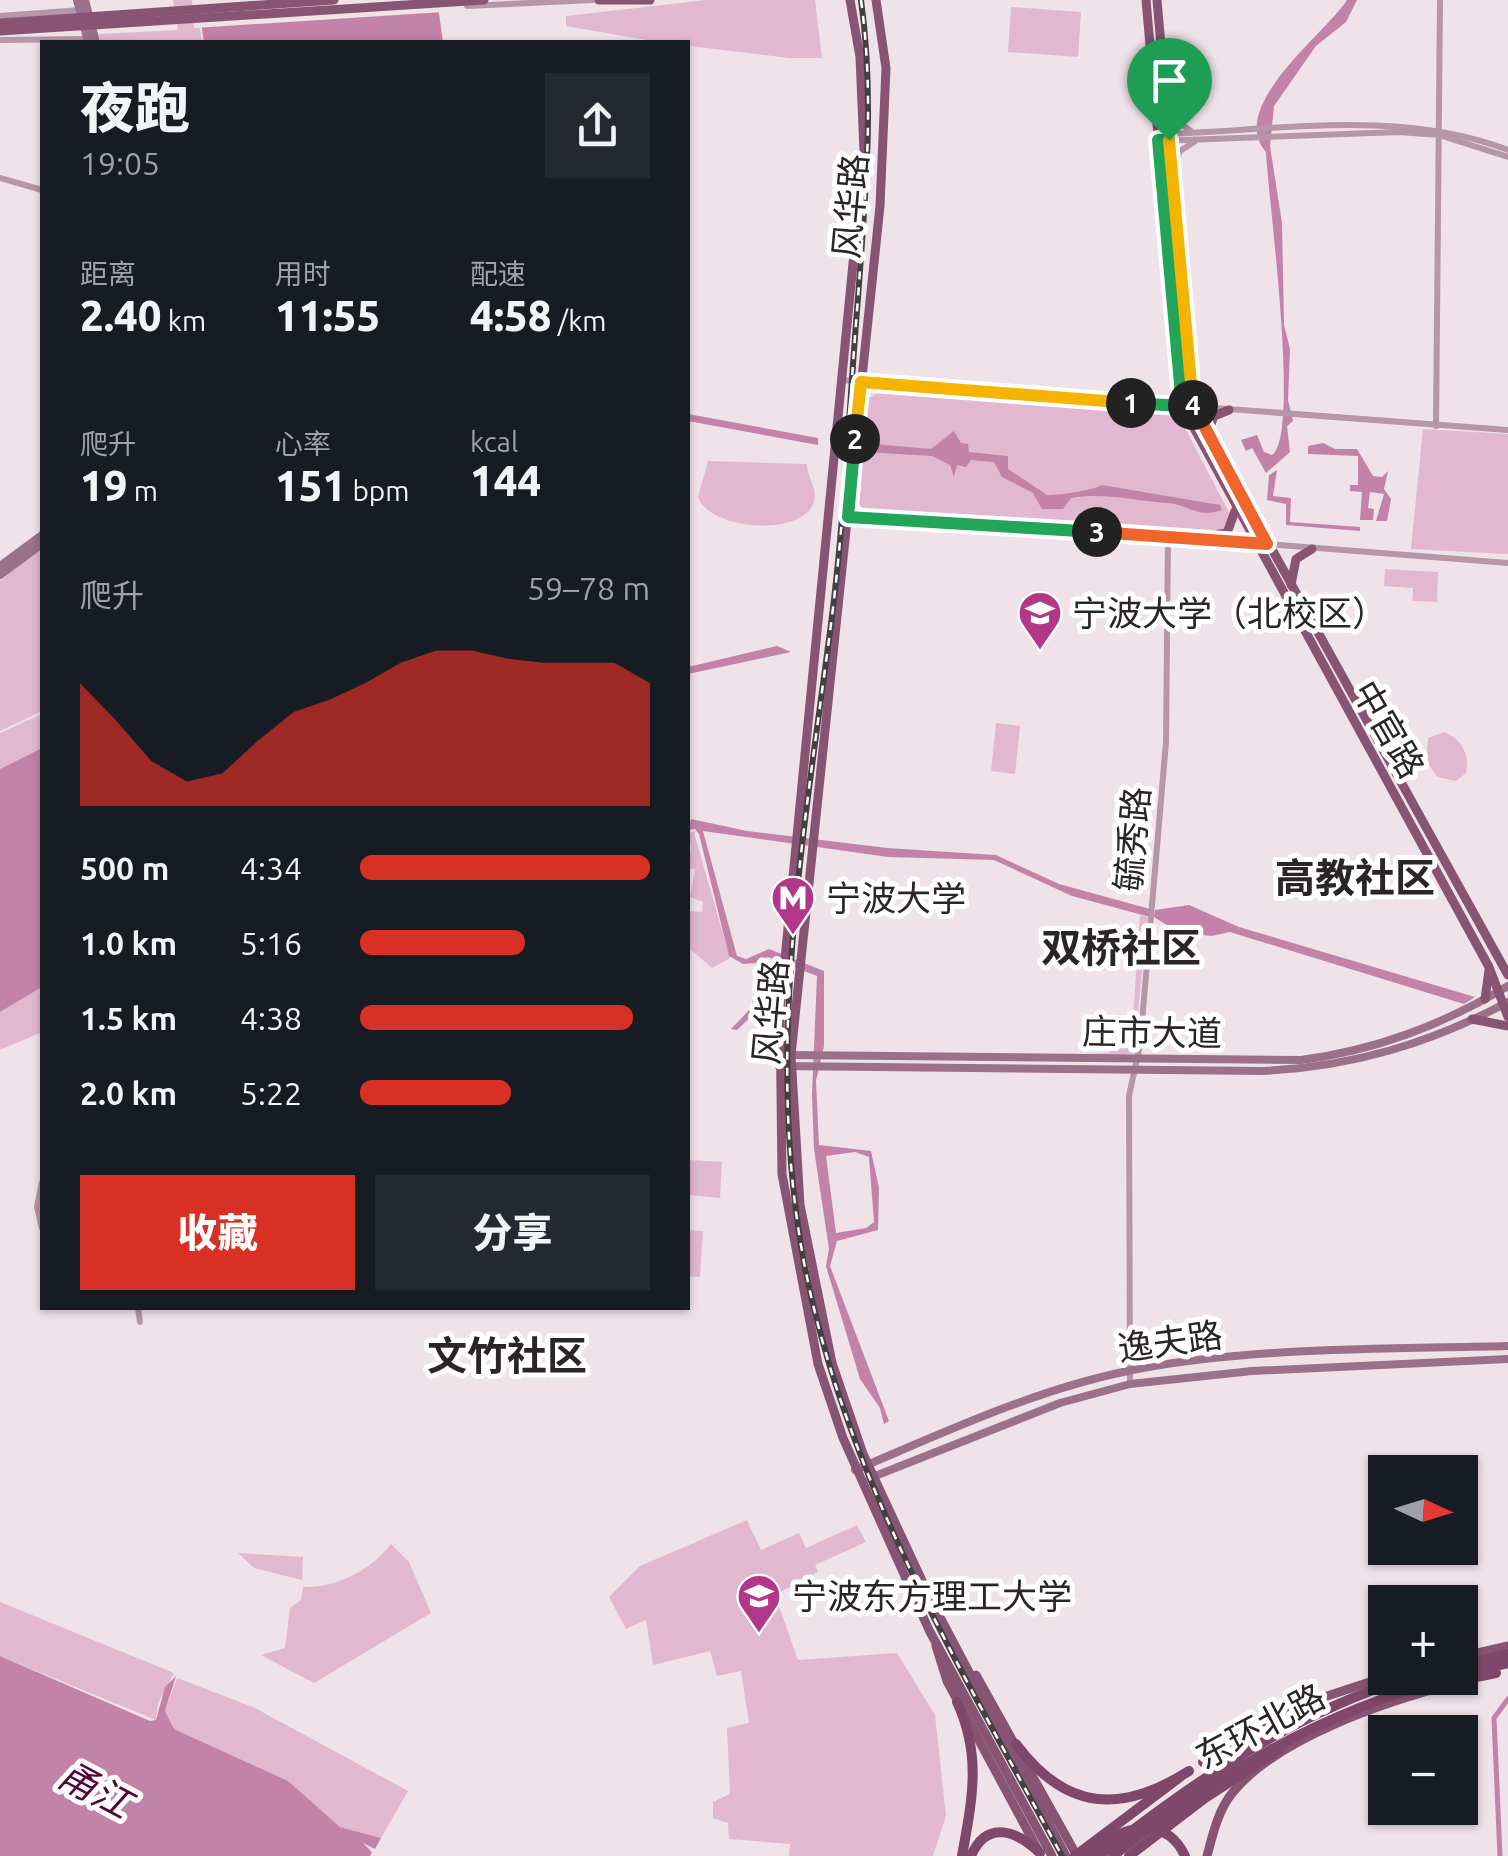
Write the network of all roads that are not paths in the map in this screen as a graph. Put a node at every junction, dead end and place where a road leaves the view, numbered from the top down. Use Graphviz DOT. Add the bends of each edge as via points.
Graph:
graph roads {
  1 [pos="77,0"];
  2 [pos="334,0"];
  3 [pos="484,0"];
  4 [pos="596,0"];
  5 [pos="650,0"];
  6 [pos="850,0"];
  7 [pos="876,0"];
  8 [pos="1146,0"];
  9 [pos="1157,0"];
  10 [pos="1440,0"];
  11 [pos="466,3"];
  12 [pos="84,6"];
  13 [pos="0,20"];
  14 [pos="0,32"];
  15 [pos="0,40"];
  16 [pos="91,40"];
  17 [pos="1166,110"];
  18 [pos="1439,132"];
  19 [pos="1202,136"];
  20 [pos="1163,137"];
  21 [pos="1508,153"];
  22 [pos="1172,176"];
  23 [pos="0,178"];
  24 [pos="40,189"];
  25 [pos="841,380"];
  26 [pos="861,382"];
  27 [pos="1188,406"];
  28 [pos="1229,410"];
  29 [pos="1436,426"];
  30 [pos="1508,430"];
  31 [pos="1208,432"];
  32 [pos="1235,508"];
  33 [pos="848,517"];
  34 [pos="40,536"];
  35 [pos="1168,536"];
  36 [pos="1199,538"];
  37 [pos="1252,542"];
  38 [pos="1267,544"];
  39 [pos="40,545"];
  40 [pos="1312,549"];
  41 [pos="1508,563"];
  42 [pos="0,566"];
  43 [pos="0,575"];
  44 [pos="1292,592"];
  45 [pos="1499,958"];
  46 [pos="1508,966"];
  47 [pos="1489,967"];
  48 [pos="1508,976"];
  49 [pos="1505,988"];
  50 [pos="1484,1000"];
  51 [pos="1506,1003"];
  52 [pos="1508,1016"];
  53 [pos="1472,1019"];
  54 [pos="1508,1026"];
  55 [pos="795,1060"];
  56 [pos="779,1061"];
  57 [pos="1135,1064"];
  58 [pos="138,1310"];
  59 [pos="140,1322"];
  60 [pos="1508,1346"];
  61 [pos="1508,1359"];
  62 [pos="1129,1371"];
  63 [pos="1130,1384"];
  64 [pos="868,1464"];
  65 [pos="855,1470"];
  66 [pos="873,1477"];
  67 [pos="861,1482"];
  68 [pos="946,1629"];
  69 [pos="932,1634"];
  70 [pos="1508,1650"];
  71 [pos="1478,1654"];
  72 [pos="1508,1663"];
  73 [pos="1495,1667"];
  74 [pos="1368,1686"];
  75 [pos="1368,1689"];
  76 [pos="1392,1695"];
  77 [pos="1382,1698"];
  78 [pos="958,1702"];
  79 [pos="1297,1721"];
  80 [pos="1312,1733"];
  81 [pos="1016,1744"];
  82 [pos="1203,1762"];
  83 [pos="1193,1784"];
  84 [pos="1041,1854"];
  85 [pos="958,1856"];
  86 [pos="971,1856"];
  87 [pos="1052,1856"];
  88 [pos="1066,1856"];
  89 [pos="1076,1856"];
  90 [pos="1087,1856"];
  91 [pos="1098,1856"];
  92 [pos="1113,1856"];
  93 [pos="1129,1856"];
  94 [pos="1185,1856"];
  95 [pos="1206,1856"];
  1 -- 12 [label="main road"];
  2 -- 13 [label="main road, bridge"];
  3 -- 14 [label="main road, bridge"];
  4 -- 5 [label="main road, bridge"];
  4 -- 11 [label="street"];
  6 -- 25 [label="main road, 风华路" via="864,151"];
  7 -- 26 [label="main road, 风华路" via="885,110"];
  8 -- 20 [label="main road, 中官路"];
  9 -- 17 [label="main road, 中官路"];
  10 -- 18 [label="street"];
  12 -- 13 [label="street"];
  12 -- 16 [label="main road"];
  15 -- 16 [label="street"];
  17 -- 19 [label="street" via="1179,126"];
  17 -- 20 [label="main road, 中官路"];
  18 -- 19 [label="street"];
  18 -- 21 [label="street"];
  18 -- 29 [label="street"];
  19 -- 20 [label="street"];
  19 -- 22 [label="street" via="1180,150"];
  20 -- 22 [label="main road, 中官路"];
  20 -- 27 [label="main road, 中官路"];
  22 -- 27 [label="main road, 中官路"];
  23 -- 24 [label="street"];
  25 -- 26 [label="street"];
  25 -- 56 [label="main road, 风华路"];
  26 -- 27 [label="street"];
  26 -- 33 [label="main road, 风华路"];
  27 -- 28 [label="street"];
  27 -- 31 [label="main road, 中官路"];
  27 -- 32 [label="main road, 中官路"];
  28 -- 29 [label="street"];
  28 -- 31 [label="main road" via="1214,416"];
  29 -- 30 [label="street"];
  31 -- 38 [label="main road, 中官路"];
  32 -- 36 [label="main road" via="1227,533"];
  32 -- 37 [label="main road, 中官路"];
  33 -- 35 [label="street"];
  33 -- 55 [label="main road, 风华路"];
  34 -- 42 [label="main road"];
  35 -- 36 [label="street"];
  35 -- 57 [label="street, 毓秀路" via="1168,705"];
  36 -- 37 [label="street"];
  37 -- 38 [label="street"];
  37 -- 47 [label="main road, 中官路"];
  38 -- 40 [label="street"];
  38 -- 44 [label="main road, 中官路"];
  39 -- 43 [label="main road"];
  40 -- 41 [label="street"];
  40 -- 44 [label="main road" via="1291,569"];
  44 -- 45 [label="main road, 中官路"];
  45 -- 46 [label="main road"];
  45 -- 48 [label="main road, 中官路"];
  47 -- 49 [label="main road, 中官路"];
  47 -- 50 [label="main road"];
  49 -- 50 [label="main road, 庄市大道"];
  49 -- 51 [label="main road, 中官路"];
  50 -- 57 [label="main road, 庄市大道" via="1430,1028 1341,1055"];
  51 -- 52 [label="main road, 中官路"];
  51 -- 53 [label="main road, 庄市大道"];
  53 -- 54 [label="main road"];
  53 -- 57 [label="main road, 庄市大道" via="1413,1046 1328,1068 1262,1072"];
  55 -- 56 [label="main road, 庄市大道"];
  55 -- 57 [label="main road, 庄市大道"];
  55 -- 64 [label="main road, 风华路" via="800,1205 813,1286"];
  56 -- 65 [label="main road, 风华路" via="782,1174 800,1288 822,1379"];
  57 -- 62 [label="street, 毓秀路" via="1128,1096"];
  58 -- 59 [label="street"];
  60 -- 62 [label="main road, 逸夫路" via="1273,1356"];
  61 -- 63 [label="main road, 逸夫路"];
  62 -- 63 [label="street, 毓秀路"];
  62 -- 64 [label="main road, 逸夫路" via="1063,1388"];
  63 -- 66 [label="main road, 逸夫路" via="1060,1403"];
  64 -- 65 [label="main road, 逸夫路"];
  64 -- 66 [label="main road, 风华路"];
  65 -- 67 [label="main road, 风华路"];
  66 -- 67 [label="main road, 逸夫路"];
  66 -- 68 [label="main road, 风华路"];
  67 -- 69 [label="main road, 风华路"];
  68 -- 81 [label="main road"];
  68 -- 88 [label="main road, 风华路"];
  69 -- 78 [label="main road"];
  69 -- 87 [label="main road"];
  70 -- 71 [label="main road"];
  70 -- 73 [label="highway"];
  72 -- 73 [label="highway"];
  73 -- 77 [label="highway"];
  73 -- 80 [label="main road"];
  74 -- 82 [label="main road" via="1308,1702"];
  75 -- 79 [label="highway, 东环北路"];
  76 -- 77 [label="highway, 东环北路"];
  77 -- 80 [label="highway, 东环北路"];
  78 -- 84 [label="main road"];
  78 -- 85 [label="highway" via="973,1749 975,1788"];
  79 -- 82 [label="highway"];
  79 -- 83 [label="highway, 东环北路"];
  80 -- 83 [label="highway, 东环北路"];
  80 -- 95 [label="main road" via="1231,1794"];
  81 -- 83 [label="highway, bridge" via="1067,1792 1105,1801"];
  81 -- 89 [label="main road"];
  82 -- 83 [label="main road"];
  83 -- 89 [label="highway, bridge"];
  83 -- 91 [label="highway, 东环北路, bridge"];
  83 -- 92 [label="highway, 东环北路"];
  83 -- 93 [label="highway"];
  84 -- 86 [label="highway" via="1024,1838 1002,1831 984,1838"];
  90 -- 94 [label="highway, bridge" via="1116,1834 1139,1828 1169,1834"];
}
